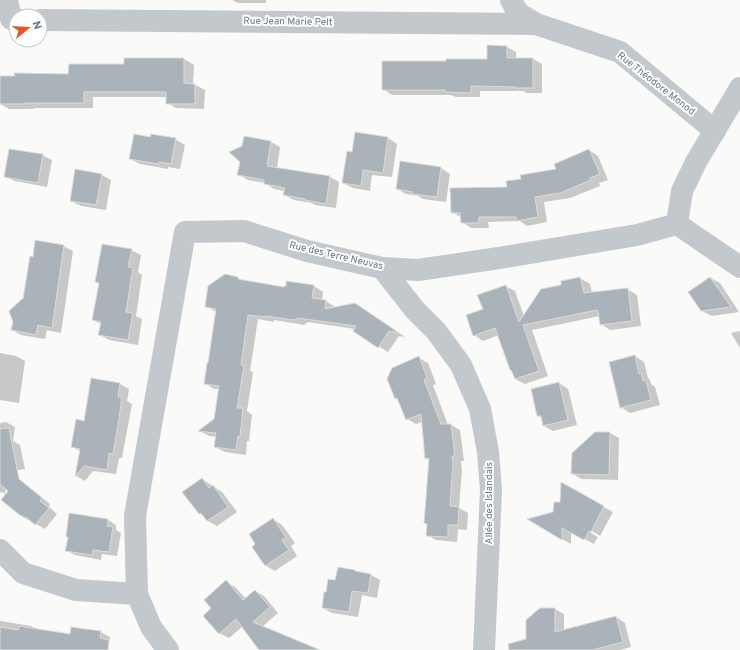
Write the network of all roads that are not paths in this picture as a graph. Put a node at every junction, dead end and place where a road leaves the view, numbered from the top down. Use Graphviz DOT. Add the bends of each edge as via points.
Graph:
graph roads {
  1 [pos="511,0"];
  2 [pos="48,20"];
  3 [pos="536,24"];
  4 [pos="740,88"];
  5 [pos="715,131"];
  6 [pos="677,224"];
  7 [pos="740,267"];
  8 [pos="382,268"];
  9 [pos="0,550"];
  10 [pos="137,594"];
  11 [pos="168,650"];
  12 [pos="484,650"];
  1 -- 3 [label="street, Rue Théodore Monod" via="518,13"];
  2 -- 3 [label="street, Rue Jean Marie Pelt"];
  3 -- 5 [label="street, Rue Théodore Monod" via="620,52"];
  4 -- 5 [label="street"];
  5 -- 6 [label="street" via="682,192"];
  6 -- 7 [label="street"];
  6 -- 8 [label="street, Rue des Terre Neuvas" via="636,235 499,258 418,270"];
  8 -- 10 [label="street, Rue des Terre Neuvas" via="307,251 244,231 185,232 136,516"];
  8 -- 12 [label="street, Allée des Islandais" via="415,310 436,331 461,365 480,409 488,452 491,490"];
  9 -- 10 [label="street" via="23,573 76,590"];
  10 -- 11 [label="street" via="151,627"];
}
